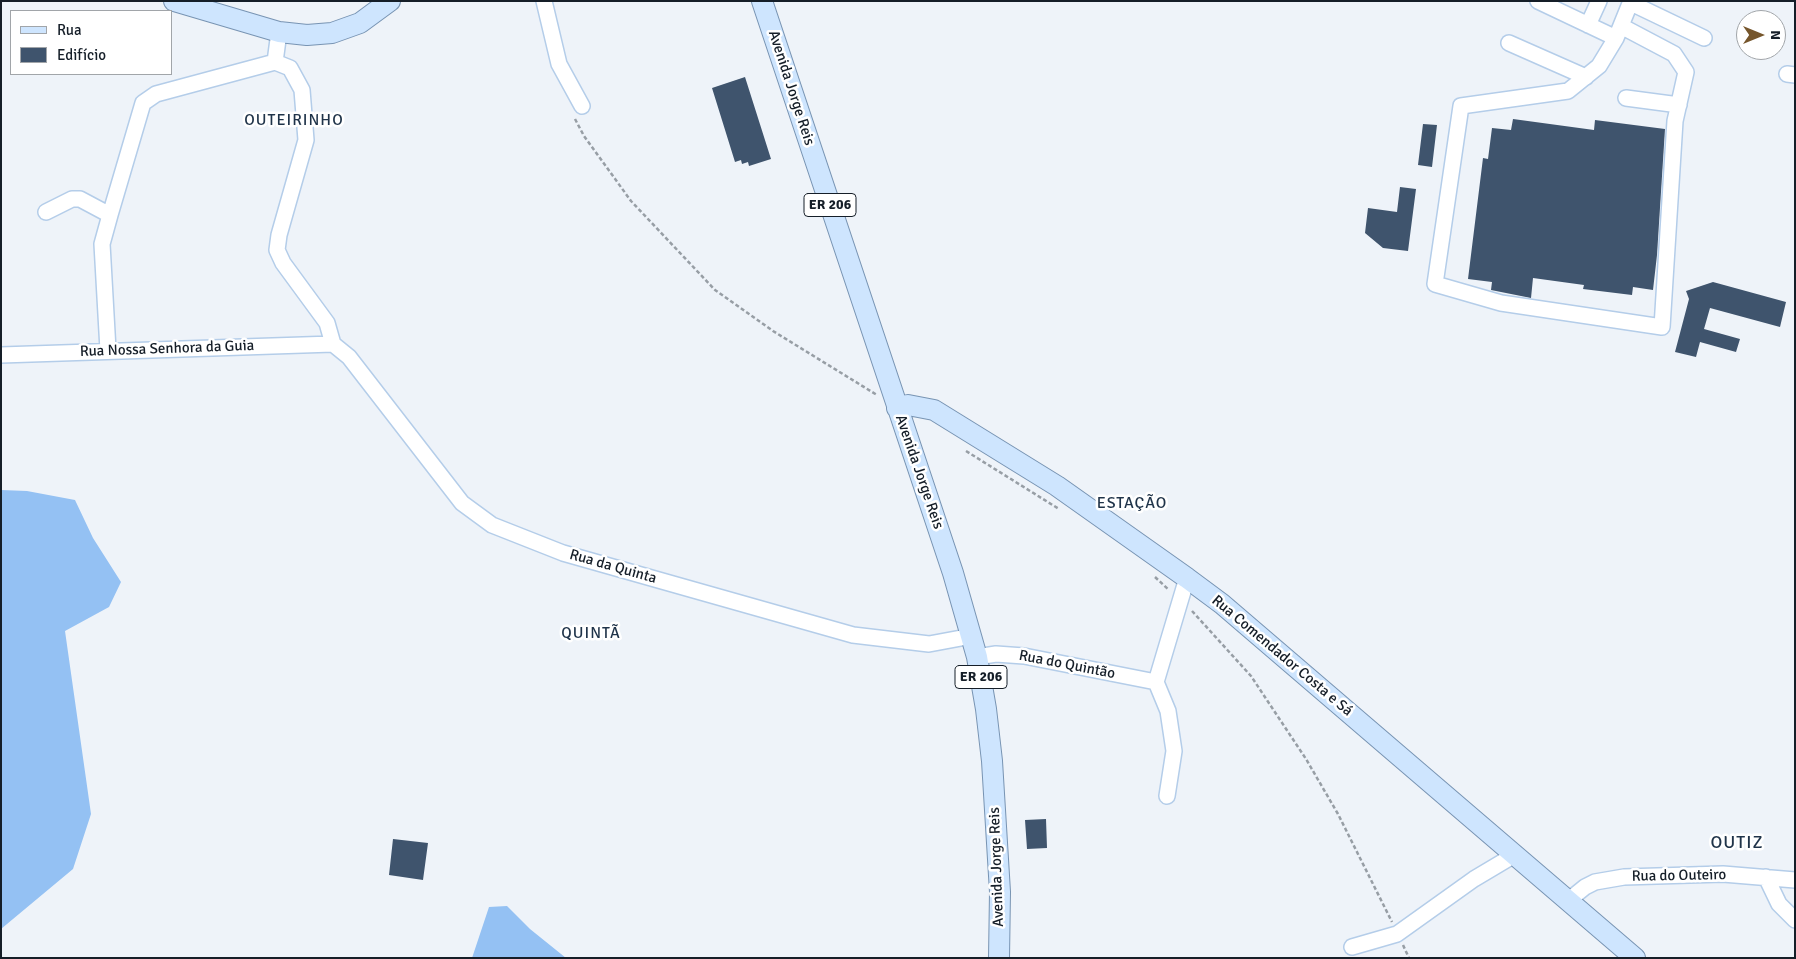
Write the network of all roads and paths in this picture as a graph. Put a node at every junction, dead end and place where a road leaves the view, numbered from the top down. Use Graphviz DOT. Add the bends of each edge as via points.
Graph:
graph roads {
  1 [pos="174,1"];
  2 [pos="390,1"];
  3 [pos="544,1"];
  4 [pos="762,1"];
  5 [pos="1538,1"];
  6 [pos="1599,1"];
  7 [pos="1631,2"];
  8 [pos="1559,6"];
  9 [pos="1588,25"];
  10 [pos="280,32"];
  11 [pos="1619,32"];
  12 [pos="1704,38"];
  13 [pos="1509,43"];
  14 [pos="275,62"];
  15 [pos="1586,77"];
  16 [pos="1626,98"];
  17 [pos="1679,105"];
  18 [pos="577,109"];
  19 [pos="46,212"];
  20 [pos="110,214"];
  21 [pos="334,344"];
  22 [pos="108,350"];
  23 [pos="1,355"];
  24 [pos="897,408"];
  25 [pos="965,450"];
  26 [pos="1066,514"];
  27 [pos="1152,575"];
  28 [pos="1187,578"];
  29 [pos="1179,599"];
  30 [pos="972,636"];
  31 [pos="977,657"];
  32 [pos="1156,682"];
  33 [pos="1167,796"];
  34 [pos="1516,854"];
  35 [pos="1766,877"];
  36 [pos="1795,880"];
  37 [pos="1569,900"];
  38 [pos="1795,920"];
  39 [pos="1397,934"];
  40 [pos="1352,947"];
  41 [pos="999,958"];
  42 [pos="1409,958"];
  43 [pos="1635,958"];
  1 -- 10 [label="main road"];
  2 -- 10 [label="main road" via="360,23 332,33"];
  3 -- 18 [label="street" via="559,64"];
  4 -- 24 [label="main road, Avenida Jorge Reis / ER 206"];
  5 -- 8 [label="street"];
  6 -- 9 [label="street"];
  7 -- 11 [label="street"];
  7 -- 12 [label="street"];
  8 -- 9 [label="street"];
  9 -- 11 [label="street"];
  10 -- 14 [label="street"];
  11 -- 15 [label="street" via="1599,66"];
  11 -- 17 [label="street" via="1674,54 1686,72"];
  13 -- 15 [label="street"];
  14 -- 20 [label="street" via="156,94 143,103"];
  14 -- 21 [label="street" via="290,68 302,90 306,140 278,235 277,250 327,323"];
  15 -- 17 [label="street" via="1568,91 1461,106 1435,284 1501,303 1662,327 1675,122"];
  16 -- 17 [label="street"];
  18 -- 24 [label="path" via="584,136 631,201 715,290 772,331"];
  19 -- 20 [label="street" via="72,199 80,199"];
  20 -- 22 [label="street" via="102,244"];
  21 -- 22 [label="street, Rua Nossa Senhora da Guia"];
  21 -- 30 [label="street, Rua da Quinta" via="349,357 462,503 492,525 563,552 853,635 929,644"];
  22 -- 23 [label="street, Rua Nossa Senhora da Guia"];
  24 -- 28 [label="main road, Rua Comendador Costa e Sá" via="908,404 934,410 1057,486"];
  24 -- 30 [label="main road, Avenida Jorge Reis / ER 206"];
  25 -- 26 [label="path"];
  27 -- 29 [label="path"];
  28 -- 29 [label="street"];
  28 -- 34 [label="main road, Rua Comendador Costa e Sá" via="1222,604"];
  29 -- 32 [label="street"];
  29 -- 39 [label="path" via="1251,676 1306,758 1338,814"];
  30 -- 31 [label="main road, Avenida Jorge Reis / ER 206"];
  31 -- 32 [label="street, Rua do Quintão" via="996,654 1024,656"];
  31 -- 41 [label="main road, Avenida Jorge Reis / ER 206" via="992,761 1000,892"];
  32 -- 33 [label="street" via="1168,711 1174,751"];
  34 -- 37 [label="main road, Rua Comendador Costa e Sá"];
  34 -- 39 [label="street" via="1474,879"];
  35 -- 36 [label="street, Rua do Outeiro"];
  35 -- 37 [label="street, Rua do Outeiro" via="1723,874 1624,877 1595,882"];
  35 -- 38 [label="street" via="1778,904"];
  37 -- 43 [label="main road, Rua Comendador Costa e Sá"];
  39 -- 40 [label="street"];
  39 -- 42 [label="path"];
}
